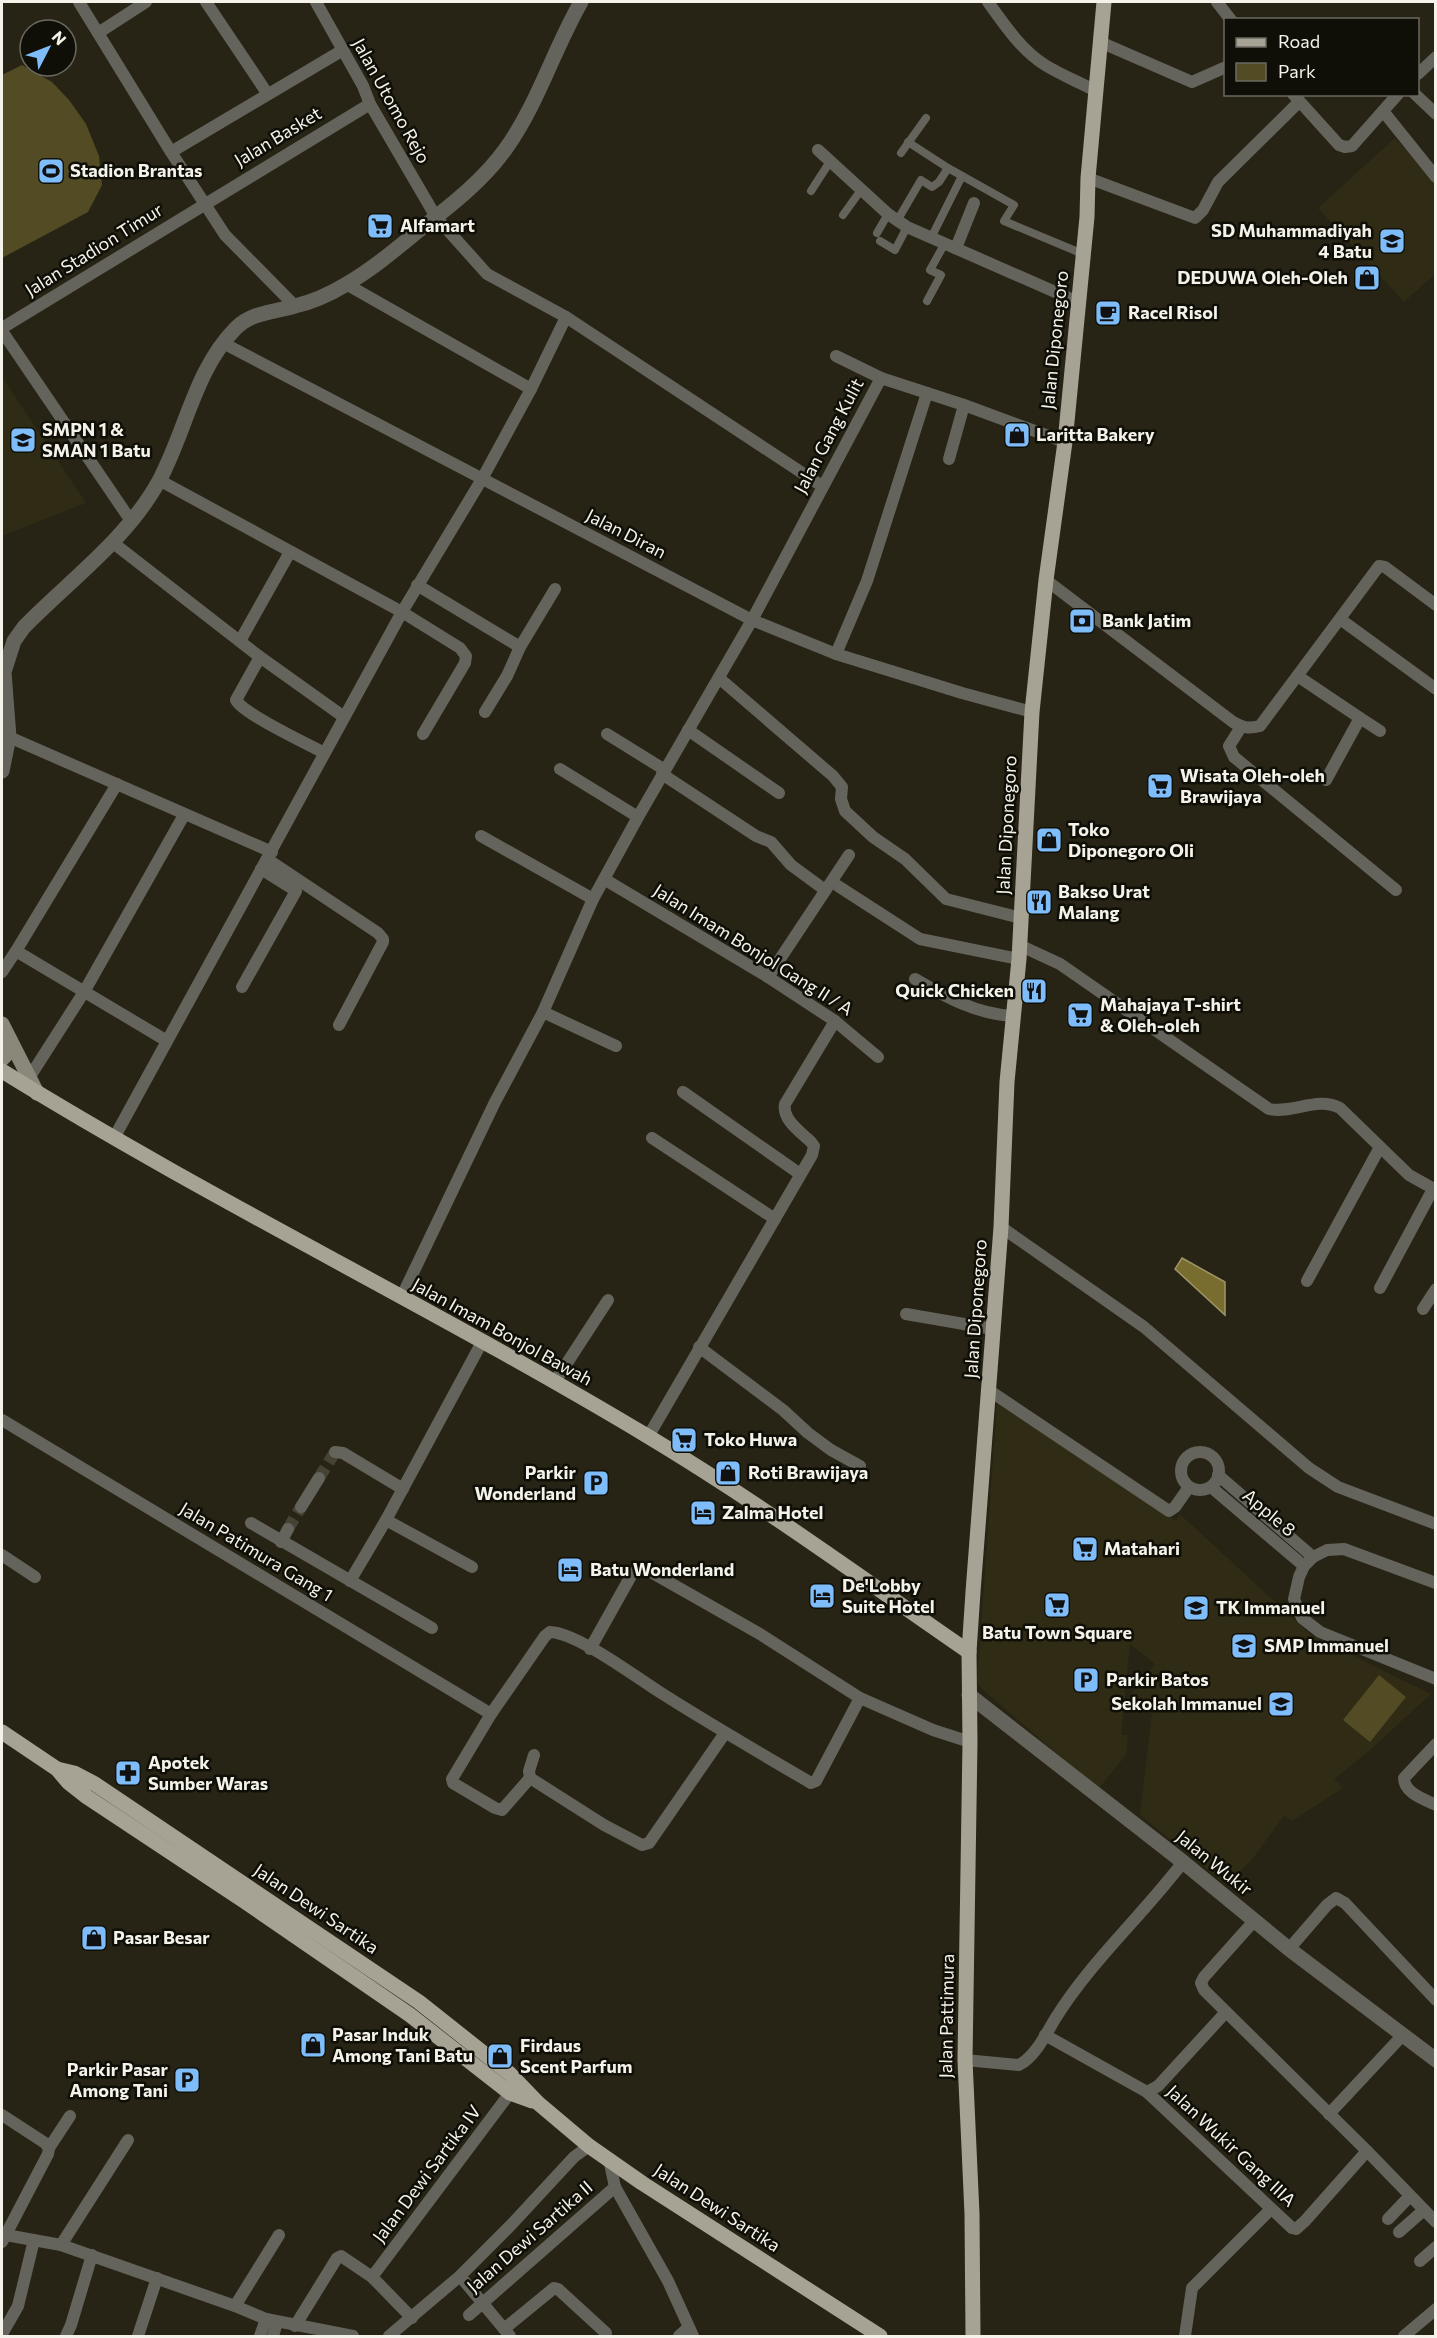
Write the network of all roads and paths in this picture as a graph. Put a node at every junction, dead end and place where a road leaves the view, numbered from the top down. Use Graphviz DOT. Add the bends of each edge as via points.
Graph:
graph roads {
  1 [pos="80,2"];
  2 [pos="146,2"];
  3 [pos="206,2"];
  4 [pos="317,2"];
  5 [pos="579,2"];
  6 [pos="988,2"];
  7 [pos="1104,2"];
  8 [pos="1217,2"];
  9 [pos="1229,18"];
  10 [pos="98,33"];
  11 [pos="1100,42"];
  12 [pos="343,50"];
  13 [pos="1436,57"];
  14 [pos="1224,69"];
  15 [pos="1419,73"];
  16 [pos="1096,91"];
  17 [pos="267,93"];
  18 [pos="1396,96"];
  19 [pos="1417,96"];
  20 [pos="1296,98"];
  21 [pos="369,104"];
  22 [pos="1383,111"];
  23 [pos="1436,114"];
  24 [pos="926,118"];
  25 [pos="908,142"];
  26 [pos="818,150"];
  27 [pos="171,152"];
  28 [pos="901,153"];
  29 [pos="831,160"];
  30 [pos="948,168"];
  31 [pos="962,176"];
  32 [pos="1436,177"];
  33 [pos="1088,178"];
  34 [pos="861,190"];
  35 [pos="811,191"];
  36 [pos="205,202"];
  37 [pos="974,203"];
  38 [pos="843,215"];
  39 [pos="436,217"];
  40 [pos="897,221"];
  41 [pos="931,238"];
  42 [pos="950,246"];
  43 [pos="1083,254"];
  44 [pos="346,284"];
  45 [pos="927,301"];
  46 [pos="1078,302"];
  47 [pos="295,306"];
  48 [pos="567,317"];
  49 [pos="2,329"];
  50 [pos="223,343"];
  51 [pos="837,356"];
  52 [pos="881,378"];
  53 [pos="531,389"];
  54 [pos="927,393"];
  55 [pos="964,405"];
  56 [pos="1065,442"];
  57 [pos="949,459"];
  58 [pos="482,479"];
  59 [pos="159,480"];
  60 [pos="822,486"];
  61 [pos="131,521"];
  62 [pos="112,542"];
  63 [pos="290,552"];
  64 [pos="1046,580"];
  65 [pos="417,585"];
  66 [pos="555,589"];
  67 [pos="1436,605"];
  68 [pos="402,612"];
  69 [pos="1340,619"];
  70 [pos="752,620"];
  71 [pos="240,641"];
  72 [pos="520,647"];
  73 [pos="836,654"];
  74 [pos="260,657"];
  75 [pos="3,677"];
  76 [pos="1299,677"];
  77 [pos="719,678"];
  78 [pos="1433,684"];
  79 [pos="485,712"];
  80 [pos="1032,712"];
  81 [pos="344,717"];
  82 [pos="1360,718"];
  83 [pos="1241,727"];
  84 [pos="688,730"];
  85 [pos="1380,731"];
  86 [pos="423,734"];
  87 [pos="607,734"];
  88 [pos="9,737"];
  89 [pos="324,753"];
  90 [pos="560,769"];
  91 [pos="2,771"];
  92 [pos="663,772"];
  93 [pos="1326,780"];
  94 [pos="117,784"];
  95 [pos="779,793"];
  96 [pos="184,815"];
  97 [pos="638,817"];
  98 [pos="481,836"];
  99 [pos="849,855"];
  100 [pos="266,860"];
  101 [pos="604,879"];
  102 [pos="838,886"];
  103 [pos="825,890"];
  104 [pos="1396,890"];
  105 [pos="593,899"];
  106 [pos="1021,918"];
  107 [pos="16,951"];
  108 [pos="1019,952"];
  109 [pos="2,972"];
  110 [pos="768,977"];
  111 [pos="915,979"];
  112 [pos="242,987"];
  113 [pos="84,992"];
  114 [pos="543,1011"];
  115 [pos="1013,1016"];
  116 [pos="835,1021"];
  117 [pos="2,1024"];
  118 [pos="339,1025"];
  119 [pos="10,1040"];
  120 [pos="167,1041"];
  121 [pos="616,1046"];
  122 [pos="878,1057"];
  123 [pos="2,1059"];
  124 [pos="2,1071"];
  125 [pos="29,1078"];
  126 [pos="683,1092"];
  127 [pos="37,1093"];
  128 [pos="114,1137"];
  129 [pos="652,1138"];
  130 [pos="1380,1147"];
  131 [pos="800,1174"];
  132 [pos="1434,1189"];
  133 [pos="775,1219"];
  134 [pos="1001,1227"];
  135 [pos="1307,1281"];
  136 [pos="1380,1288"];
  137 [pos="1436,1289"];
  138 [pos="401,1298"];
  139 [pos="608,1300"];
  140 [pos="1423,1309"];
  141 [pos="906,1314"];
  142 [pos="993,1329"];
  143 [pos="482,1342"];
  144 [pos="699,1347"];
  145 [pos="554,1383"];
  146 [pos="990,1391"];
  147 [pos="2,1420"];
  148 [pos="648,1437"];
  149 [pos="335,1452"];
  150 [pos="860,1466"];
  151 [pos="1218,1475"];
  152 [pos="319,1478"];
  153 [pos="1187,1484"];
  154 [pos="1211,1487"];
  155 [pos="403,1489"];
  156 [pos="301,1507"];
  157 [pos="386,1520"];
  158 [pos="251,1523"];
  159 [pos="1436,1524"];
  160 [pos="288,1529"];
  161 [pos="281,1542"];
  162 [pos="2,1556"];
  163 [pos="1309,1562"];
  164 [pos="472,1567"];
  165 [pos="35,1577"];
  166 [pos="350,1581"];
  167 [pos="1436,1583"];
  168 [pos="432,1628"];
  169 [pos="590,1649"];
  170 [pos="969,1652"];
  171 [pos="1436,1678"];
  172 [pos="969,1695"];
  173 [pos="860,1698"];
  174 [pos="491,1714"];
  175 [pos="2,1732"];
  176 [pos="726,1733"];
  177 [pos="970,1742"];
  178 [pos="1435,1745"];
  179 [pos="534,1755"];
  180 [pos="57,1769"];
  181 [pos="530,1778"];
  182 [pos="1436,1805"];
  183 [pos="1183,1862"];
  184 [pos="1254,1921"];
  185 [pos="1289,1950"];
  186 [pos="1436,2000"];
  187 [pos="419,2002"];
  188 [pos="1226,2012"];
  189 [pos="410,2015"];
  190 [pos="1044,2036"];
  191 [pos="1402,2036"];
  192 [pos="965,2060"];
  193 [pos="1436,2060"];
  194 [pos="1148,2092"];
  195 [pos="510,2093"];
  196 [pos="538,2103"];
  197 [pos="1329,2114"];
  198 [pos="2,2115"];
  199 [pos="70,2116"];
  200 [pos="128,2140"];
  201 [pos="589,2146"];
  202 [pos="49,2148"];
  203 [pos="1367,2151"];
  204 [pos="609,2159"];
  205 [pos="615,2187"];
  206 [pos="1410,2196"];
  207 [pos="1271,2209"];
  208 [pos="1424,2210"];
  209 [pos="1388,2219"];
  210 [pos="1436,2222"];
  211 [pos="1400,2232"];
  212 [pos="279,2235"];
  213 [pos="4,2239"];
  214 [pos="34,2240"];
  215 [pos="61,2245"];
  216 [pos="1436,2247"];
  217 [pos="92,2255"];
  218 [pos="1420,2262"];
  219 [pos="460,2276"];
  220 [pos="372,2277"];
  221 [pos="157,2278"];
  222 [pos="482,2303"];
  223 [pos="235,2306"];
  224 [pos="1436,2309"];
  225 [pos="470,2315"];
  226 [pos="412,2318"];
  227 [pos="271,2320"];
  228 [pos="295,2326"];
  229 [pos="606,2332"];
  230 [pos="507,2333"];
  231 [pos="2,2334"];
  232 [pos="397,2334"];
  233 [pos="687,2334"];
  234 [pos="973,2336"];
  235 [pos="1185,2336"];
  236 [pos="66,2337"];
  237 [pos="138,2337"];
  238 [pos="260,2337"];
  239 [pos="273,2337"];
  240 [pos="353,2337"];
  241 [pos="880,2337"];
  242 [pos="1404,2337"];
  1 -- 10 [label="street"];
  2 -- 10 [label="street"];
  3 -- 17 [label="street"];
  4 -- 12 [label="street, Jalan Utomo Rejo"];
  5 -- 39 [label="street" via="507,147 470,188"];
  6 -- 16 [label="street" via="1030,54"];
  7 -- 11 [label="main road, Jalan Diponegoro"];
  8 -- 9 [label="street"];
  10 -- 27 [label="street"];
  11 -- 14 [label="street" via="1192,82"];
  11 -- 16 [label="main road, Jalan Diponegoro"];
  12 -- 17 [label="street"];
  12 -- 21 [label="street, Jalan Utomo Rejo"];
  13 -- 15 [label="street"];
  16 -- 33 [label="main road, Jalan Diponegoro"];
  17 -- 27 [label="street"];
  18 -- 22 [label="street"];
  19 -- 23 [label="street"];
  20 -- 22 [label="street" via="1345,147 1352,146"];
  20 -- 33 [label="street" via="1218,182 1195,218"];
  21 -- 36 [label="street, Jalan Basket"];
  21 -- 39 [label="street, Jalan Utomo Rejo"];
  22 -- 32 [label="street"];
  24 -- 25 [label="street"];
  25 -- 28 [label="street"];
  25 -- 30 [label="street"];
  26 -- 29 [label="street"];
  27 -- 36 [label="street"];
  29 -- 34 [label="street"];
  29 -- 35 [label="street"];
  30 -- 31 [label="street"];
  30 -- 40 [label="street" via="932,187 921,180"];
  31 -- 41 [label="street"];
  31 -- 43 [label="street" via="1014,205 1004,220"];
  33 -- 43 [label="main road, Jalan Diponegoro"];
  34 -- 38 [label="street"];
  34 -- 40 [label="street"];
  36 -- 47 [label="street" via="238,250"];
  36 -- 49 [label="street, Jalan Stadion Timur"];
  37 -- 42 [label="street"];
  39 -- 44 [label="street"];
  39 -- 48 [label="street, Jalan Utomo Rejo" via="487,274"];
  40 -- 40 [label="street" via="895,250 878,237"];
  40 -- 41 [label="street"];
  41 -- 42 [label="street"];
  42 -- 45 [label="street" via="930,270 941,275"];
  42 -- 46 [label="street"];
  43 -- 46 [label="main road, Jalan Diponegoro"];
  44 -- 47 [label="street"];
  44 -- 53 [label="street"];
  46 -- 56 [label="main road, Jalan Diponegoro"];
  47 -- 50 [label="street" via="262,312 238,325"];
  48 -- 53 [label="street"];
  48 -- 60 [label="street, Jalan Utomo Rejo"];
  49 -- 61 [label="street"];
  50 -- 58 [label="street, Jalan Diran"];
  50 -- 59 [label="street" via="210,363"];
  51 -- 52 [label="street"];
  52 -- 54 [label="street, Jalan Gang Kulit"];
  52 -- 60 [label="street, Jalan Gang Kulit"];
  53 -- 58 [label="street"];
  54 -- 55 [label="street, Jalan Gang Kulit"];
  54 -- 73 [label="street" via="867,580"];
  55 -- 56 [label="street, Jalan Gang Kulit"];
  55 -- 57 [label="street"];
  56 -- 64 [label="main road, Jalan Diponegoro"];
  58 -- 65 [label="street"];
  58 -- 70 [label="street, Jalan Diran"];
  59 -- 61 [label="street"];
  59 -- 63 [label="street"];
  60 -- 70 [label="street, Jalan Gang Kulit"];
  61 -- 62 [label="street"];
  62 -- 71 [label="street"];
  62 -- 75 [label="street" via="24,627 14,641"];
  63 -- 68 [label="street"];
  63 -- 71 [label="street"];
  64 -- 80 [label="main road, Jalan Diponegoro"];
  64 -- 83 [label="street"];
  65 -- 68 [label="street"];
  65 -- 72 [label="street"];
  66 -- 72 [label="street"];
  67 -- 69 [label="street" via="1379,566"];
  68 -- 81 [label="street"];
  68 -- 86 [label="street" via="460,648 466,656"];
  69 -- 76 [label="street"];
  69 -- 78 [label="street"];
  70 -- 73 [label="street, Jalan Diran"];
  70 -- 77 [label="street, Jalan Gang Kulit"];
  71 -- 74 [label="street"];
  72 -- 79 [label="street"];
  73 -- 80 [label="street, Jalan Diran"];
  74 -- 81 [label="street"];
  74 -- 89 [label="street" via="236,700 238,704"];
  75 -- 88 [label="street"];
  76 -- 82 [label="street"];
  76 -- 83 [label="street" via="1260,726"];
  77 -- 84 [label="street, Jalan Gang Kulit"];
  77 -- 106 [label="street" via="839,781 844,811 905,859 946,899"];
  80 -- 106 [label="main road, Jalan Diponegoro"];
  81 -- 89 [label="street"];
  82 -- 85 [label="street"];
  82 -- 93 [label="street"];
  83 -- 104 [label="street" via="1229,746 1234,757"];
  84 -- 92 [label="street, Jalan Gang Kulit"];
  84 -- 95 [label="street"];
  87 -- 92 [label="street"];
  88 -- 91 [label="street"];
  88 -- 94 [label="street"];
  89 -- 100 [label="street"];
  90 -- 97 [label="street"];
  92 -- 97 [label="street, Jalan Gang Kulit"];
  92 -- 103 [label="street" via="756,836 767,839 791,865"];
  94 -- 96 [label="street"];
  94 -- 107 [label="street"];
  96 -- 100 [label="street"];
  96 -- 113 [label="street"];
  97 -- 101 [label="street, Jalan Gang Kulit"];
  98 -- 105 [label="street"];
  99 -- 103 [label="street"];
  100 -- 112 [label="street" via="296,891"];
  100 -- 118 [label="street" via="383,939"];
  100 -- 120 [label="street"];
  101 -- 105 [label="street, Jalan Gang Kulit"];
  101 -- 110 [label="street, Jalan Imam Bonjol Gang II / A"];
  102 -- 108 [label="street" via="920,939"];
  103 -- 110 [label="street"];
  105 -- 114 [label="street, Jalan Gang Kulit"];
  106 -- 108 [label="main road, Jalan Diponegoro"];
  107 -- 109 [label="street"];
  107 -- 113 [label="street"];
  108 -- 115 [label="main road, Jalan Diponegoro"];
  108 -- 130 [label="street" via="1060,964 1269,1109 1281,1111 1330,1103"];
  110 -- 116 [label="street, Jalan Imam Bonjol Gang II / A"];
  111 -- 115 [label="street" via="950,999 991,1015"];
  113 -- 120 [label="street"];
  113 -- 125 [label="street"];
  114 -- 121 [label="street"];
  114 -- 138 [label="street, Jalan Gang Kulit"];
  115 -- 134 [label="main road, Jalan Diponegoro"];
  116 -- 122 [label="street, Jalan Imam Bonjol Gang II / A"];
  116 -- 131 [label="street" via="785,1104 787,1118 814,1146"];
  117 -- 119 [label="main road"];
  119 -- 123 [label="main road" via="9,1052"];
  119 -- 125 [label="main road"];
  120 -- 128 [label="street"];
  124 -- 127 [label="main road, Jalan Imam Bonjol Bawah"];
  125 -- 127 [label="main road"];
  126 -- 131 [label="street"];
  127 -- 128 [label="main road, Jalan Imam Bonjol Bawah"];
  128 -- 138 [label="main road, Jalan Imam Bonjol Bawah"];
  129 -- 133 [label="street"];
  130 -- 132 [label="street" via="1408,1175"];
  130 -- 135 [label="street"];
  131 -- 133 [label="street"];
  132 -- 136 [label="street"];
  133 -- 144 [label="street"];
  134 -- 142 [label="main road, Jalan Diponegoro"];
  134 -- 159 [label="street" via="1144,1327 1309,1468 1338,1487"];
  137 -- 140 [label="street"];
  138 -- 143 [label="main road, Jalan Imam Bonjol Bawah"];
  139 -- 145 [label="street"];
  141 -- 142 [label="street"];
  142 -- 146 [label="main road, Jalan Diponegoro"];
  143 -- 145 [label="main road, Jalan Imam Bonjol Bawah"];
  143 -- 155 [label="street"];
  144 -- 148 [label="street"];
  144 -- 150 [label="street" via="831,1450"];
  145 -- 148 [label="main road, Jalan Imam Bonjol Bawah"];
  146 -- 153 [label="street" via="1170,1511"];
  146 -- 170 [label="main road, Jalan Diponegoro"];
  147 -- 174 [label="street, Jalan Patimura Gang 1"];
  148 -- 170 [label="main road, Jalan Imam Bonjol Bawah" via="780,1521"];
  149 -- 155 [label="street"];
  151 -- 153 [label="street" via="1210,1455 1196,1452 1189,1455 1181,1468"];
  151 -- 154 [label="street"];
  151 -- 163 [label="street"];
  152 -- 156 [label="street"];
  153 -- 154 [label="street" via="1196,1490"];
  154 -- 163 [label="street, Apple 8"];
  155 -- 157 [label="street"];
  157 -- 164 [label="street"];
  157 -- 166 [label="street"];
  158 -- 161 [label="street"];
  160 -- 161 [label="street"];
  161 -- 166 [label="street"];
  162 -- 165 [label="street"];
  163 -- 167 [label="street" via="1327,1550 1344,1549"];
  163 -- 171 [label="street" via="1299,1576 1294,1599 1302,1617 1320,1632"];
  166 -- 168 [label="street"];
  169 -- 173 [label="street" via="632,1575 642,1567 760,1634"];
  169 -- 174 [label="street" via="560,1632 550,1632"];
  169 -- 176 [label="street"];
  170 -- 172 [label="main road, Jalan Diponegoro"];
  172 -- 177 [label="main road, Jalan Pattimura"];
  172 -- 183 [label="street, Jalan Wukir"];
  173 -- 176 [label="street" via="814,1783"];
  173 -- 177 [label="street"];
  174 -- 181 [label="street" via="453,1782 502,1810"];
  175 -- 180 [label="main road, Jalan Dewi Sartika"];
  176 -- 181 [label="street" via="646,1845 604,1825"];
  177 -- 192 [label="main road, Jalan Pattimura"];
  178 -- 182 [label="street" via="1404,1778 1404,1784 1409,1791"];
  179 -- 181 [label="street" via="528,1771"];
  180 -- 187 [label="main road, Jalan Dewi Sartika" via="95,1784"];
  180 -- 189 [label="main road, Jalan Dewi Sartika" via="87,1797"];
  183 -- 184 [label="street, Jalan Wukir"];
  183 -- 190 [label="street" via="1069,1996"];
  184 -- 185 [label="street, Jalan Wukir"];
  184 -- 188 [label="street" via="1201,1983"];
  185 -- 186 [label="street" via="1336,1898"];
  185 -- 191 [label="street, Jalan Wukir"];
  187 -- 189 [label="main road"];
  187 -- 196 [label="main road, Jalan Dewi Sartika" via="510,2074"];
  188 -- 194 [label="street, Jalan Wukir Gang IIIA"];
  188 -- 197 [label="street"];
  189 -- 195 [label="main road, Jalan Dewi Sartika"];
  190 -- 192 [label="street" via="1018,2065"];
  190 -- 194 [label="street"];
  191 -- 193 [label="street, Jalan Wukir"];
  191 -- 197 [label="street"];
  192 -- 234 [label="main road, Jalan Pattimura"];
  194 -- 207 [label="street, Jalan Wukir Gang IIIA"];
  195 -- 196 [label="main road, Jalan Dewi Sartika"];
  195 -- 220 [label="street, Jalan Dewi Sartika IV"];
  196 -- 201 [label="main road, Jalan Dewi Sartika"];
  197 -- 203 [label="street"];
  198 -- 202 [label="street"];
  199 -- 202 [label="street"];
  200 -- 215 [label="street"];
  201 -- 204 [label="main road, Jalan Dewi Sartika"];
  201 -- 219 [label="street"];
  202 -- 213 [label="street"];
  203 -- 206 [label="street"];
  203 -- 207 [label="street, Jalan Wukir Gang IIIA" via="1296,2229"];
  204 -- 205 [label="street"];
  204 -- 241 [label="main road, Jalan Dewi Sartika"];
  205 -- 222 [label="street, Jalan Dewi Sartika II"];
  205 -- 233 [label="street" via="668,2281"];
  206 -- 208 [label="street"];
  206 -- 209 [label="street"];
  207 -- 235 [label="street" via="1192,2288"];
  208 -- 210 [label="street"];
  208 -- 211 [label="street"];
  212 -- 223 [label="street"];
  213 -- 214 [label="street"];
  214 -- 215 [label="street"];
  214 -- 231 [label="street" via="18,2306"];
  215 -- 217 [label="street"];
  216 -- 218 [label="street"];
  217 -- 221 [label="street"];
  217 -- 236 [label="street"];
  219 -- 222 [label="street"];
  219 -- 226 [label="street"];
  220 -- 226 [label="street"];
  220 -- 228 [label="street" via="339,2256"];
  221 -- 223 [label="street"];
  221 -- 237 [label="street"];
  222 -- 225 [label="street, Jalan Dewi Sartika II"];
  222 -- 230 [label="street"];
  223 -- 227 [label="street"];
  224 -- 242 [label="street"];
  226 -- 232 [label="street"];
  227 -- 228 [label="street"];
  227 -- 238 [label="street"];
  227 -- 239 [label="street"];
  228 -- 240 [label="street"];
  229 -- 230 [label="street" via="554,2288"];
}
